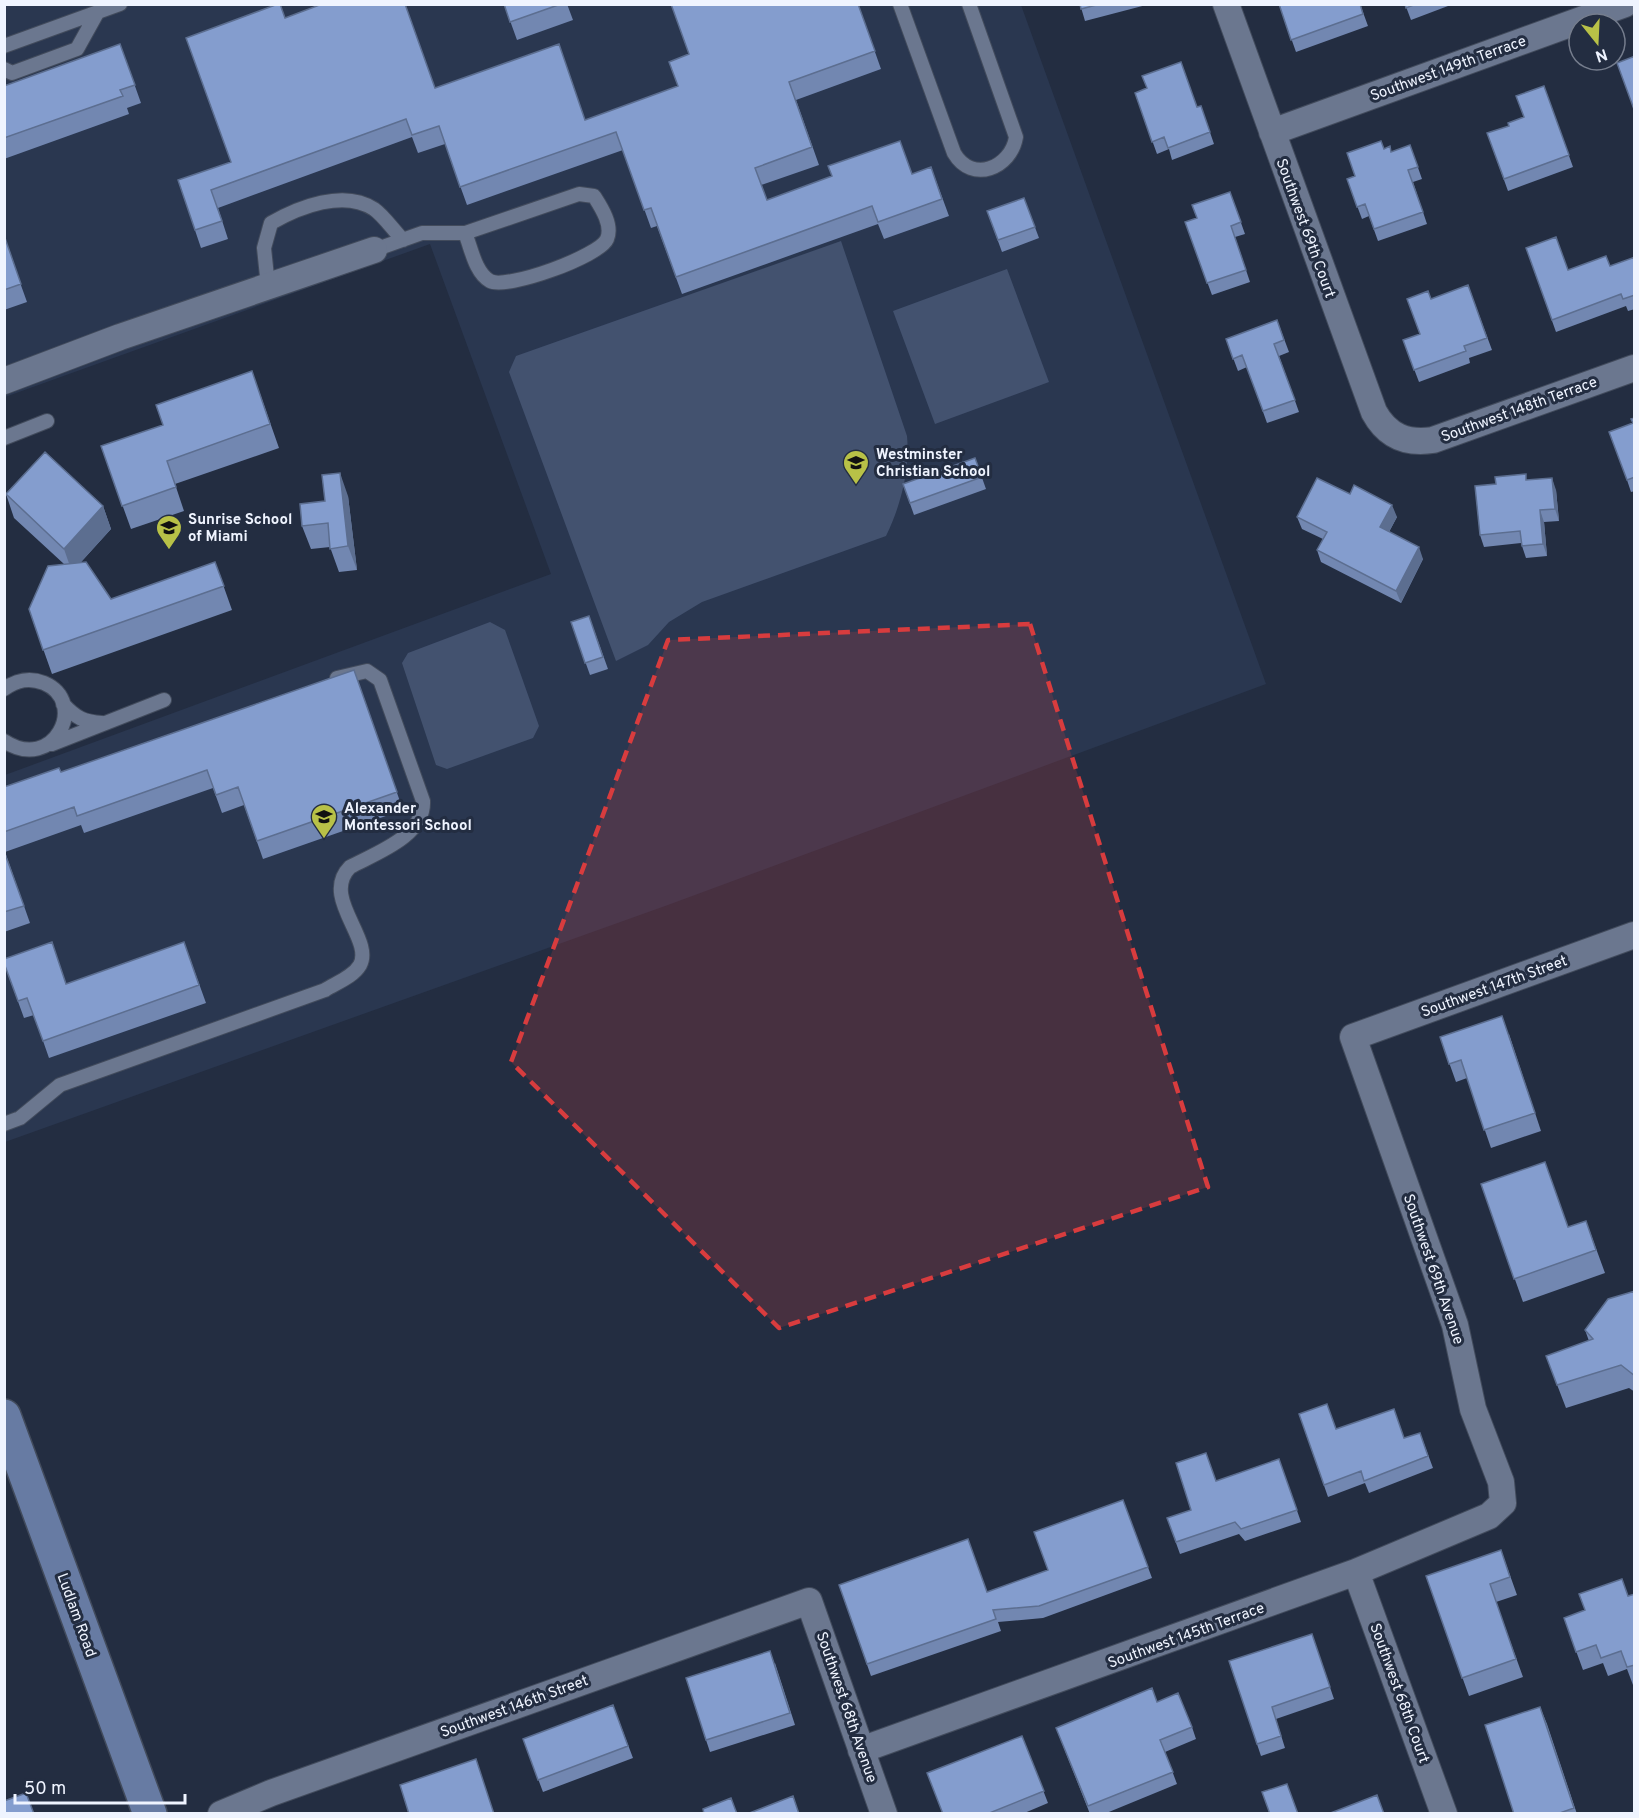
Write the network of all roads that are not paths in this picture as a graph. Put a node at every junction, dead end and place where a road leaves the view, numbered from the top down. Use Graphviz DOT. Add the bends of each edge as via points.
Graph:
graph roads {
  1 [pos="120,4"];
  2 [pos="900,4"];
  3 [pos="969,4"];
  4 [pos="1226,4"];
  5 [pos="1625,4"];
  6 [pos="97,13"];
  7 [pos="4,46"];
  8 [pos="4,69"];
  9 [pos="1272,132"];
  10 [pos="465,233"];
  11 [pos="402,240"];
  12 [pos="374,250"];
  13 [pos="268,286"];
  14 [pos="1635,368"];
  15 [pos="4,381"];
  16 [pos="47,421"];
  17 [pos="4,438"];
  18 [pos="1403,439"];
  19 [pos="4,675"];
  20 [pos="25,679"];
  21 [pos="323,682"];
  22 [pos="4,689"];
  23 [pos="164,700"];
  24 [pos="63,704"];
  25 [pos="107,723"];
  26 [pos="4,741"];
  27 [pos="47,746"];
  28 [pos="1635,935"];
  29 [pos="1353,1037"];
  30 [pos="4,1124"];
  31 [pos="4,1416"];
  32 [pos="1503,1503"];
  33 [pos="1356,1572"];
  34 [pos="809,1601"];
  35 [pos="861,1750"];
  36 [pos="150,1814"];
  37 [pos="220,1814"];
  38 [pos="885,1814"];
  39 [pos="1444,1814"];
  1 -- 6 [label="lane"];
  2 -- 3 [label="lane" via="954,153 965,165 986,170 1009,156 1016,137"];
  4 -- 9 [label="street, Southwest 69th Court"];
  5 -- 9 [label="street, Southwest 149th Terrace"];
  6 -- 7 [label="lane"];
  6 -- 8 [label="lane" via="77,49 12,73"];
  9 -- 18 [label="street, Southwest 69th Court" via="1374,412 1386,429"];
  10 -- 10 [label="lane" via="481,273 499,284 583,258 607,240 609,231 603,209 594,196 579,194"];
  10 -- 11 [label="lane" via="422,233"];
  11 -- 12 [label="lane"];
  11 -- 13 [label="lane" via="374,209 352,202 320,203 291,212 271,223 264,248"];
  12 -- 13 [label="street"];
  13 -- 15 [label="street"];
  14 -- 18 [label="street, Southwest 148th Terrace" via="1443,437 1424,441"];
  16 -- 17 [label="lane"];
  19 -- 20 [label="lane"];
  20 -- 22 [label="lane"];
  20 -- 24 [label="lane" via="48,685"];
  21 -- 30 [label="lane" via="368,671 377,676 421,790 423,812 418,824 344,874 343,902 362,954 359,966 325,990 60,1085 20,1118"];
  23 -- 25 [label="lane"];
  24 -- 25 [label="lane" via="86,722"];
  24 -- 27 [label="lane" via="63,728"];
  25 -- 27 [label="lane"];
  26 -- 27 [label="lane" via="25,751"];
  28 -- 29 [label="street, Southwest 147th Street"];
  29 -- 32 [label="street, Southwest 69th Avenue" via="1455,1325 1473,1409 1501,1482"];
  31 -- 36 [label="street, Ludlam Road"];
  32 -- 33 [label="street, Southwest 145th Terrace" via="1489,1516"];
  33 -- 35 [label="street, Southwest 145th Terrace"];
  33 -- 39 [label="street, Southwest 68th Court"];
  34 -- 35 [label="street, Southwest 68th Avenue"];
  34 -- 37 [label="street, Southwest 146th Street" via="272,1792"];
  35 -- 38 [label="street, Southwest 68th Avenue"];
}
